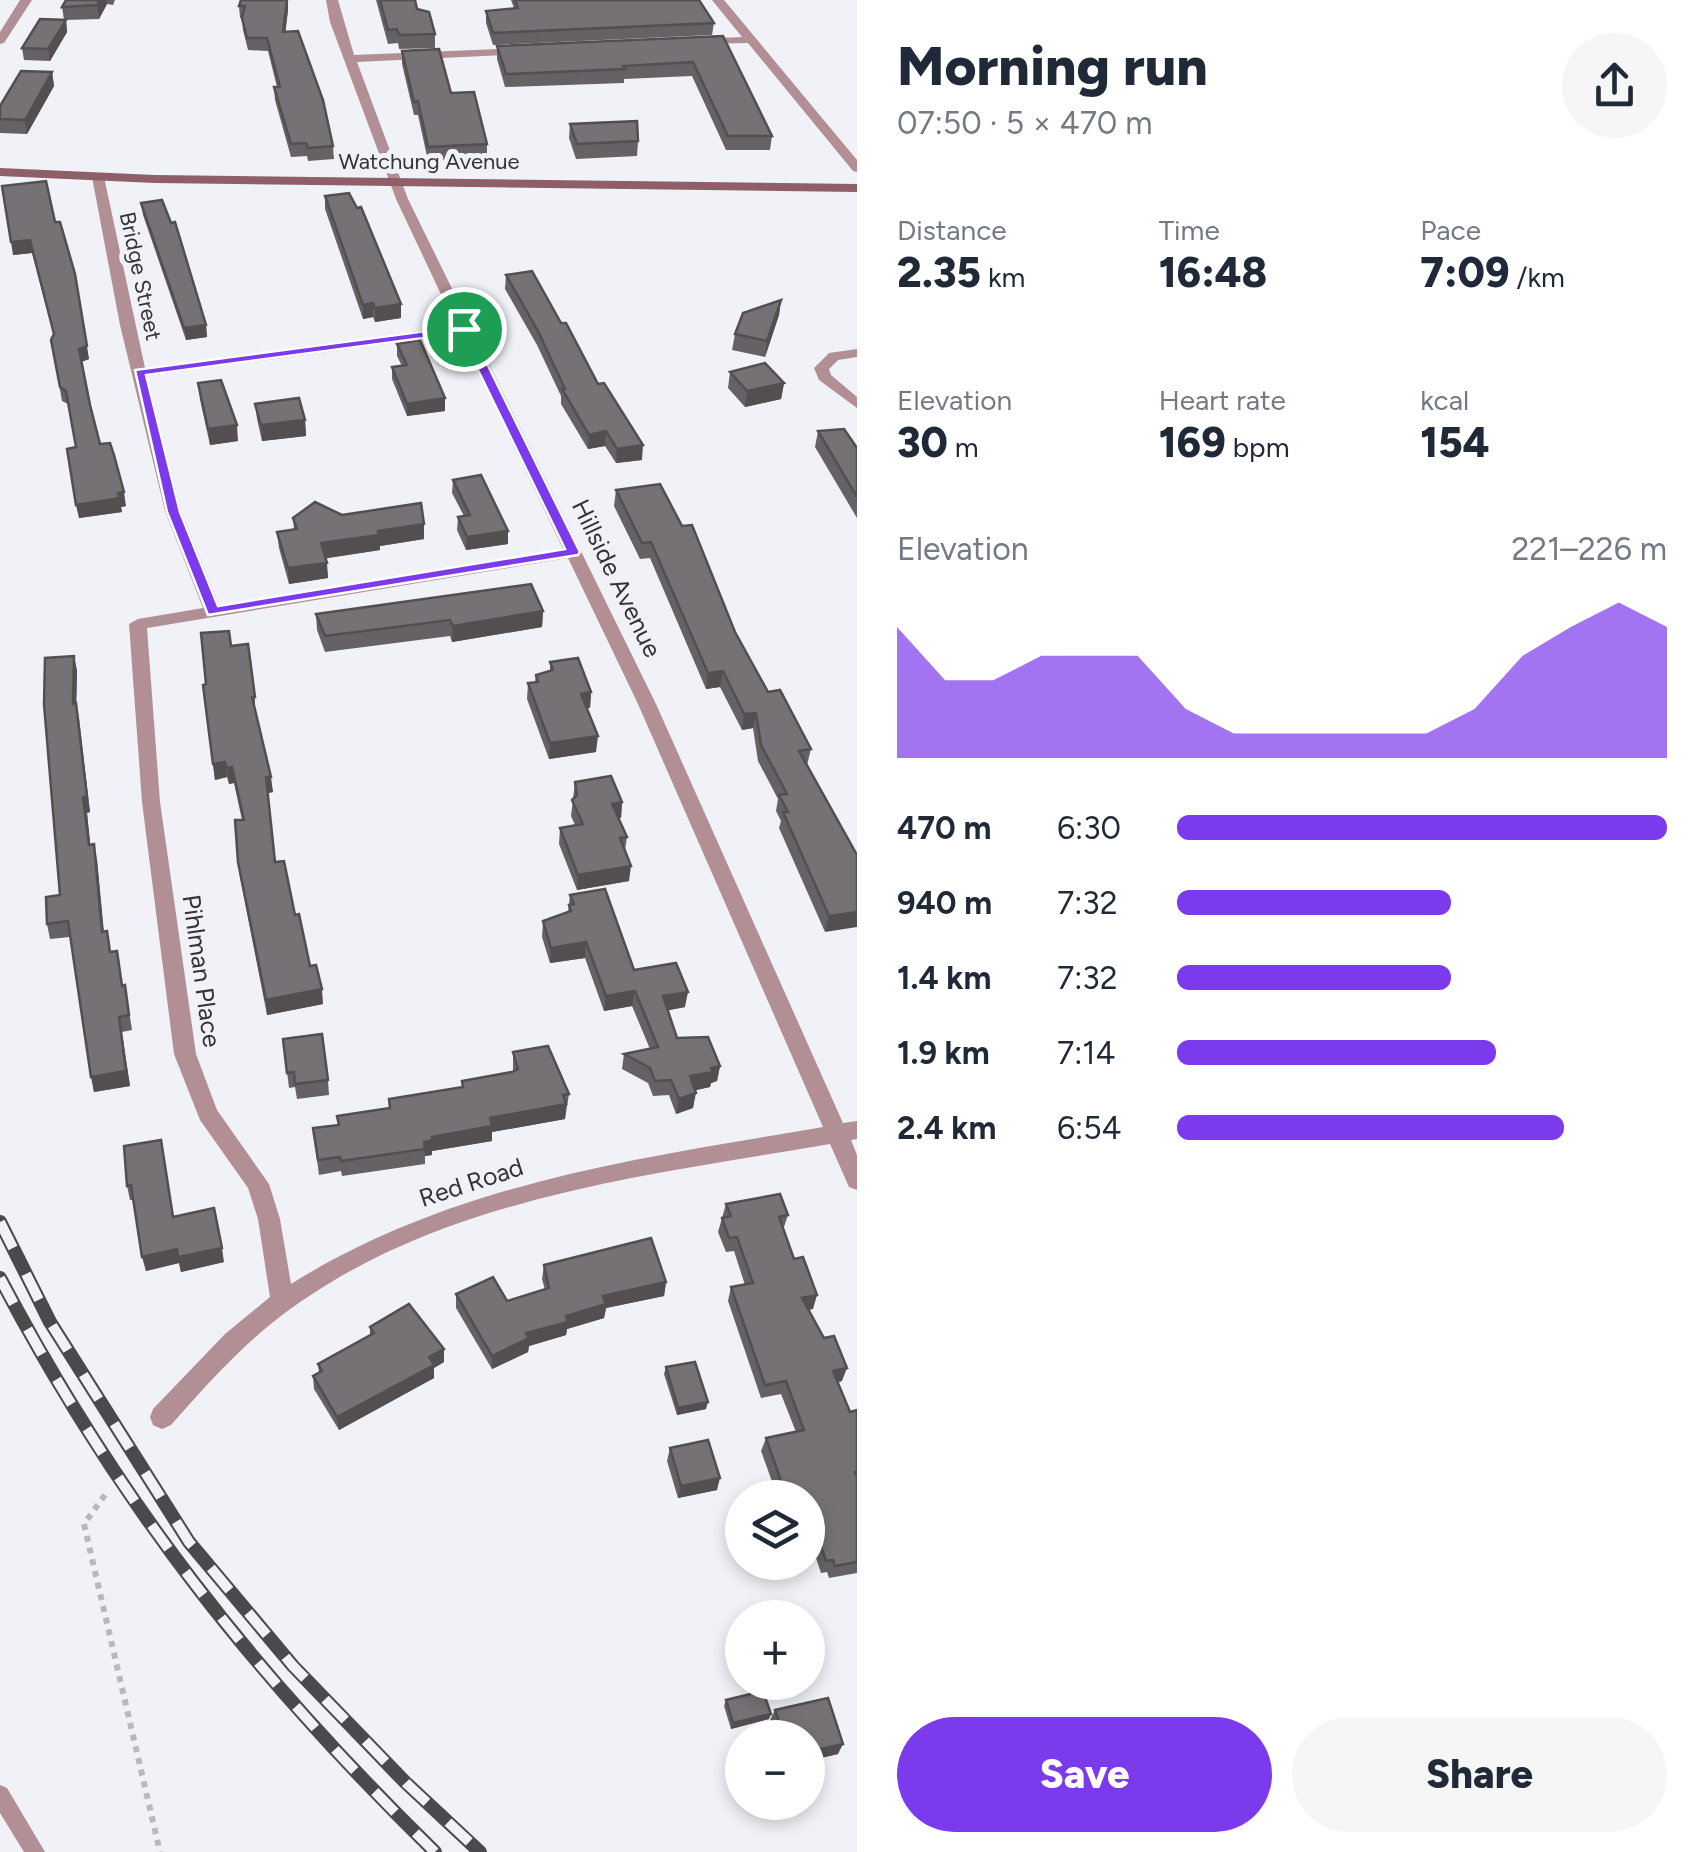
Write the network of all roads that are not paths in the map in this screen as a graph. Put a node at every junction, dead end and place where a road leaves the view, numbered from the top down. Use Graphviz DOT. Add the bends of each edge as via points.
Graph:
graph roads {
  1 [pos="26,0"];
  2 [pos="332,0"];
  3 [pos="718,0"];
  4 [pos="0,40"];
  5 [pos="750,40"];
  6 [pos="674,44"];
  7 [pos="541,50"];
  8 [pos="350,59"];
  9 [pos="857,168"];
  10 [pos="0,172"];
  11 [pos="98,177"];
  12 [pos="396,182"];
  13 [pos="857,188"];
  14 [pos="464,329"];
  15 [pos="857,353"];
  16 [pos="139,373"];
  17 [pos="857,404"];
  18 [pos="573,552"];
  19 [pos="213,612"];
  20 [pos="847,1132"];
  21 [pos="857,1180"];
  22 [pos="282,1301"];
  23 [pos="162,1417"];
  24 [pos="0,1795"];
  25 [pos="35,1852"];
  1 -- 4 [label="street"];
  2 -- 8 [label="street, Hillside Avenue"];
  3 -- 5 [label="street"];
  5 -- 6 [label="street"];
  5 -- 9 [label="street"];
  7 -- 8 [label="street"];
  8 -- 12 [label="street, Hillside Avenue"];
  10 -- 11 [label="main road, Watchung Avenue"];
  11 -- 12 [label="main road, Watchung Avenue"];
  11 -- 16 [label="street, Bridge Street"];
  12 -- 13 [label="main road, Watchung Avenue"];
  12 -- 14 [label="street, Hillside Avenue"];
  14 -- 16 [label="street"];
  14 -- 18 [label="street, Hillside Avenue"];
  15 -- 17 [label="street" via="834,356 821,368"];
  16 -- 19 [label="street, Bridge Street" via="173,512"];
  18 -- 19 [label="street"];
  18 -- 20 [label="street, Hillside Avenue"];
  19 -- 22 [label="street, Pihlman Place" via="138,626 151,802 185,1054 208,1114 258,1184"];
  20 -- 21 [label="street, Hillside Avenue"];
  20 -- 22 [label="street, Red Road" via="552,1185 471,1208 390,1239"];
  22 -- 23 [label="street, Red Road" via="208,1364"];
  24 -- 25 [label="lane"];
}
